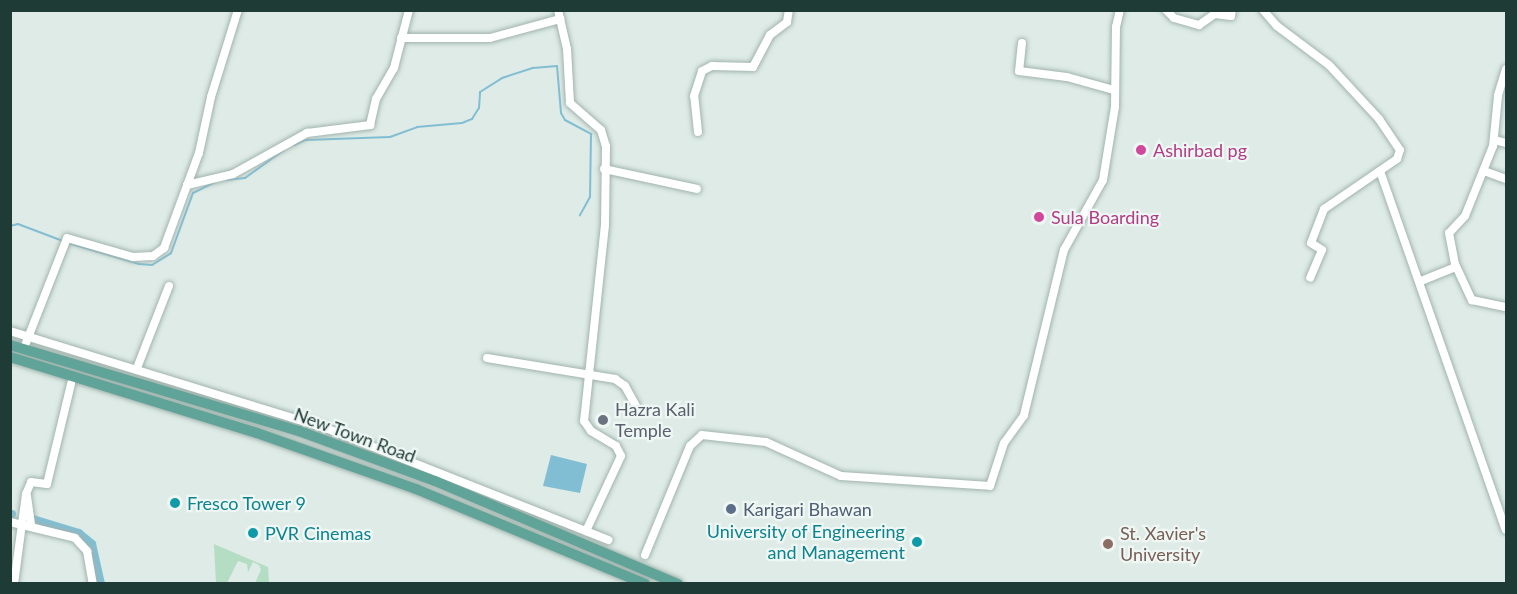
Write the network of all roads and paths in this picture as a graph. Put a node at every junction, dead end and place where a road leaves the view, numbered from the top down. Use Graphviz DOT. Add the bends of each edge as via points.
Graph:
graph roads {
  1 [pos="238,10"];
  2 [pos="409,10"];
  3 [pos="789,10"];
  4 [pos="1120,10"];
  5 [pos="1166,10"];
  6 [pos="1232,10"];
  7 [pos="1263,10"];
  8 [pos="559,15"];
  9 [pos="401,38"];
  10 [pos="1022,44"];
  11 [pos="1506,69"];
  12 [pos="1114,90"];
  13 [pos="1502,109"];
  14 [pos="698,132"];
  15 [pos="1494,140"];
  16 [pos="1506,143"];
  17 [pos="604,169"];
  18 [pos="1380,171"];
  19 [pos="1484,171"];
  20 [pos="1506,179"];
  21 [pos="187,185"];
  22 [pos="697,189"];
  23 [pos="1456,267"];
  24 [pos="1310,278"];
  25 [pos="1421,281"];
  26 [pos="169,286"];
  27 [pos="1506,307"];
  28 [pos="10,332"];
  29 [pos="28,336"];
  30 [pos="10,345"];
  31 [pos="24,348"];
  32 [pos="10,357"];
  33 [pos="487,358"];
  34 [pos="137,368"];
  35 [pos="588,375"];
  36 [pos="71,384"];
  37 [pos="636,406"];
  38 [pos="26,494"];
  39 [pos="10,522"];
  40 [pos="20,522"];
  41 [pos="31,526"];
  42 [pos="1506,530"];
  43 [pos="586,531"];
  44 [pos="608,540"];
  45 [pos="645,555"];
  46 [pos="14,584"];
  47 [pos="93,584"];
  48 [pos="645,584"];
  49 [pos="678,584"];
  1 -- 21 [label="street"];
  2 -- 9 [label="street"];
  3 -- 14 [label="street" via="787,22 770,35 753,67 712,66 702,71 694,96"];
  4 -- 12 [label="street"];
  5 -- 6 [label="street" via="1174,18 1199,25 1215,14 1231,16"];
  7 -- 18 [label="street" via="1276,26 1329,65 1397,143 1397,159"];
  8 -- 9 [label="street" via="490,38"];
  8 -- 17 [label="street" via="567,50 570,103 605,134"];
  9 -- 21 [label="street" via="394,68 376,99 370,125 307,133 233,174"];
  10 -- 12 [label="street" via="1017,70 1067,77"];
  11 -- 13 [label="street"];
  12 -- 45 [label="street" via="1103,180 1064,250 1024,415 1004,443 990,486 842,476 766,442 702,435 687,452"];
  13 -- 15 [label="street"];
  15 -- 16 [label="street"];
  15 -- 19 [label="street"];
  17 -- 22 [label="street"];
  17 -- 35 [label="street" via="605,225"];
  18 -- 24 [label="street" via="1324,209 1311,243 1322,250"];
  18 -- 25 [label="street"];
  19 -- 20 [label="street"];
  19 -- 23 [label="street" via="1466,216 1450,231"];
  21 -- 29 [label="street" via="168,241 153,256 133,257 66,240"];
  23 -- 25 [label="street"];
  23 -- 27 [label="street" via="1473,302"];
  25 -- 42 [label="street"];
  26 -- 34 [label="street"];
  28 -- 29 [label="street"];
  29 -- 31 [label="street"];
  29 -- 34 [label="street"];
  30 -- 31 [label="main road, New Town Road"];
  31 -- 49 [label="main road, New Town Road" via="299,431 444,485"];
  32 -- 48 [label="main road, New Town Road" via="384,478 533,542"];
  33 -- 35 [label="street"];
  34 -- 43 [label="street" via="323,427"];
  35 -- 37 [label="street" via="615,379 625,386"];
  35 -- 43 [label="street" via="586,427 616,446 621,456"];
  36 -- 38 [label="street" via="47,484 31,482"];
  38 -- 40 [label="street"];
  38 -- 41 [label="street"];
  39 -- 40 [label="street"];
  40 -- 41 [label="street"];
  40 -- 46 [label="street"];
  41 -- 47 [label="street" via="75,538 87,551"];
  43 -- 44 [label="street"];
}
